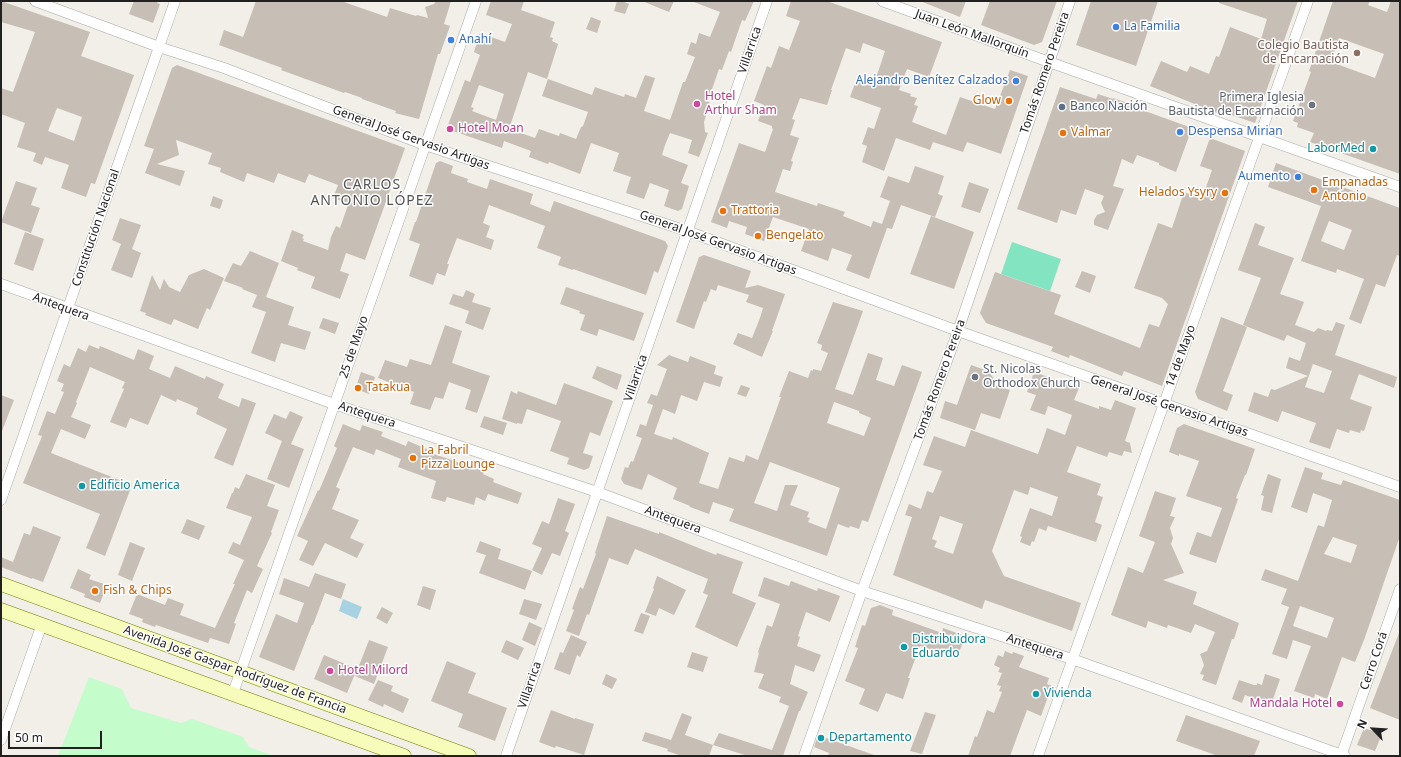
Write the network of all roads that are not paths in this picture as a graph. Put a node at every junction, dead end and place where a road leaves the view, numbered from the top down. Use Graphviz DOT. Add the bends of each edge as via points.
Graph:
graph roads {
  1 [pos="35,1"];
  2 [pos="175,1"];
  3 [pos="476,1"];
  4 [pos="767,1"];
  5 [pos="882,1"];
  6 [pos="1070,1"];
  7 [pos="1308,1"];
  8 [pos="159,47"];
  9 [pos="1049,62"];
  10 [pos="1260,136"];
  11 [pos="425,145"];
  12 [pos="1400,187"];
  13 [pos="687,231"];
  14 [pos="1,284"];
  15 [pos="68,309"];
  16 [pos="958,331"];
  17 [pos="334,404"];
  18 [pos="1164,404"];
  19 [pos="1400,487"];
  20 [pos="597,492"];
  21 [pos="1,500"];
  22 [pos="1,584"];
  23 [pos="1400,589"];
  24 [pos="862,591"];
  25 [pos="1,610"];
  26 [pos="42,624"];
  27 [pos="1072,659"];
  28 [pos="240,672"];
  29 [pos="233,693"];
  30 [pos="1,740"];
  31 [pos="404,756"];
  32 [pos="469,756"];
  33 [pos="506,756"];
  34 [pos="804,756"];
  35 [pos="1038,756"];
  36 [pos="1342,756"];
  1 -- 8 [label="street, General José Gervasio Artigas"];
  2 -- 8 [label="street, Constitución Nacional"];
  3 -- 11 [label="street, 25 de Mayo"];
  4 -- 13 [label="street, Villarrica"];
  5 -- 9 [label="street, Juan León Mallorquín"];
  6 -- 9 [label="street, Tomás Romero Pereira"];
  7 -- 10 [label="street, 14 de Mayo"];
  8 -- 11 [label="street, General José Gervasio Artigas" via="224,68"];
  8 -- 15 [label="street, Constitución Nacional"];
  9 -- 10 [label="street, Juan León Mallorquín"];
  9 -- 16 [label="street, Tomás Romero Pereira"];
  10 -- 12 [label="street, Juan León Mallorquín"];
  10 -- 18 [label="street, 14 de Mayo"];
  11 -- 13 [label="street, General José Gervasio Artigas"];
  11 -- 17 [label="street, 25 de Mayo"];
  13 -- 16 [label="street, General José Gervasio Artigas"];
  13 -- 20 [label="street, Villarrica"];
  14 -- 15 [label="street, Antequera"];
  15 -- 17 [label="street, Antequera"];
  15 -- 21 [label="street, Constitución Nacional"];
  16 -- 18 [label="street, General José Gervasio Artigas"];
  16 -- 24 [label="street, Tomás Romero Pereira"];
  17 -- 20 [label="street, Antequera"];
  17 -- 28 [label="street, 25 de Mayo"];
  18 -- 19 [label="street, General José Gervasio Artigas"];
  18 -- 27 [label="street, 14 de Mayo"];
  20 -- 24 [label="street, Antequera"];
  20 -- 33 [label="street, Villarrica"];
  22 -- 28 [label="main road, Avenida José Gaspar Rodríguez de Francia"];
  23 -- 36 [label="street, Cerro Corá"];
  24 -- 27 [label="street, Antequera"];
  24 -- 34 [label="street, Tomás Romero Pereira"];
  25 -- 26 [label="main road, Avenida José Gaspar Rodríguez de Francia"];
  26 -- 29 [label="main road, Avenida José Gaspar Rodríguez de Francia"];
  26 -- 30 [label="street"];
  27 -- 35 [label="street, 14 de Mayo"];
  27 -- 36 [label="street, Antequera"];
  28 -- 29 [label="street, 25 de Mayo"];
  28 -- 32 [label="main road, Avenida José Gaspar Rodríguez de Francia"];
  29 -- 31 [label="main road, Avenida José Gaspar Rodríguez de Francia"];
}
